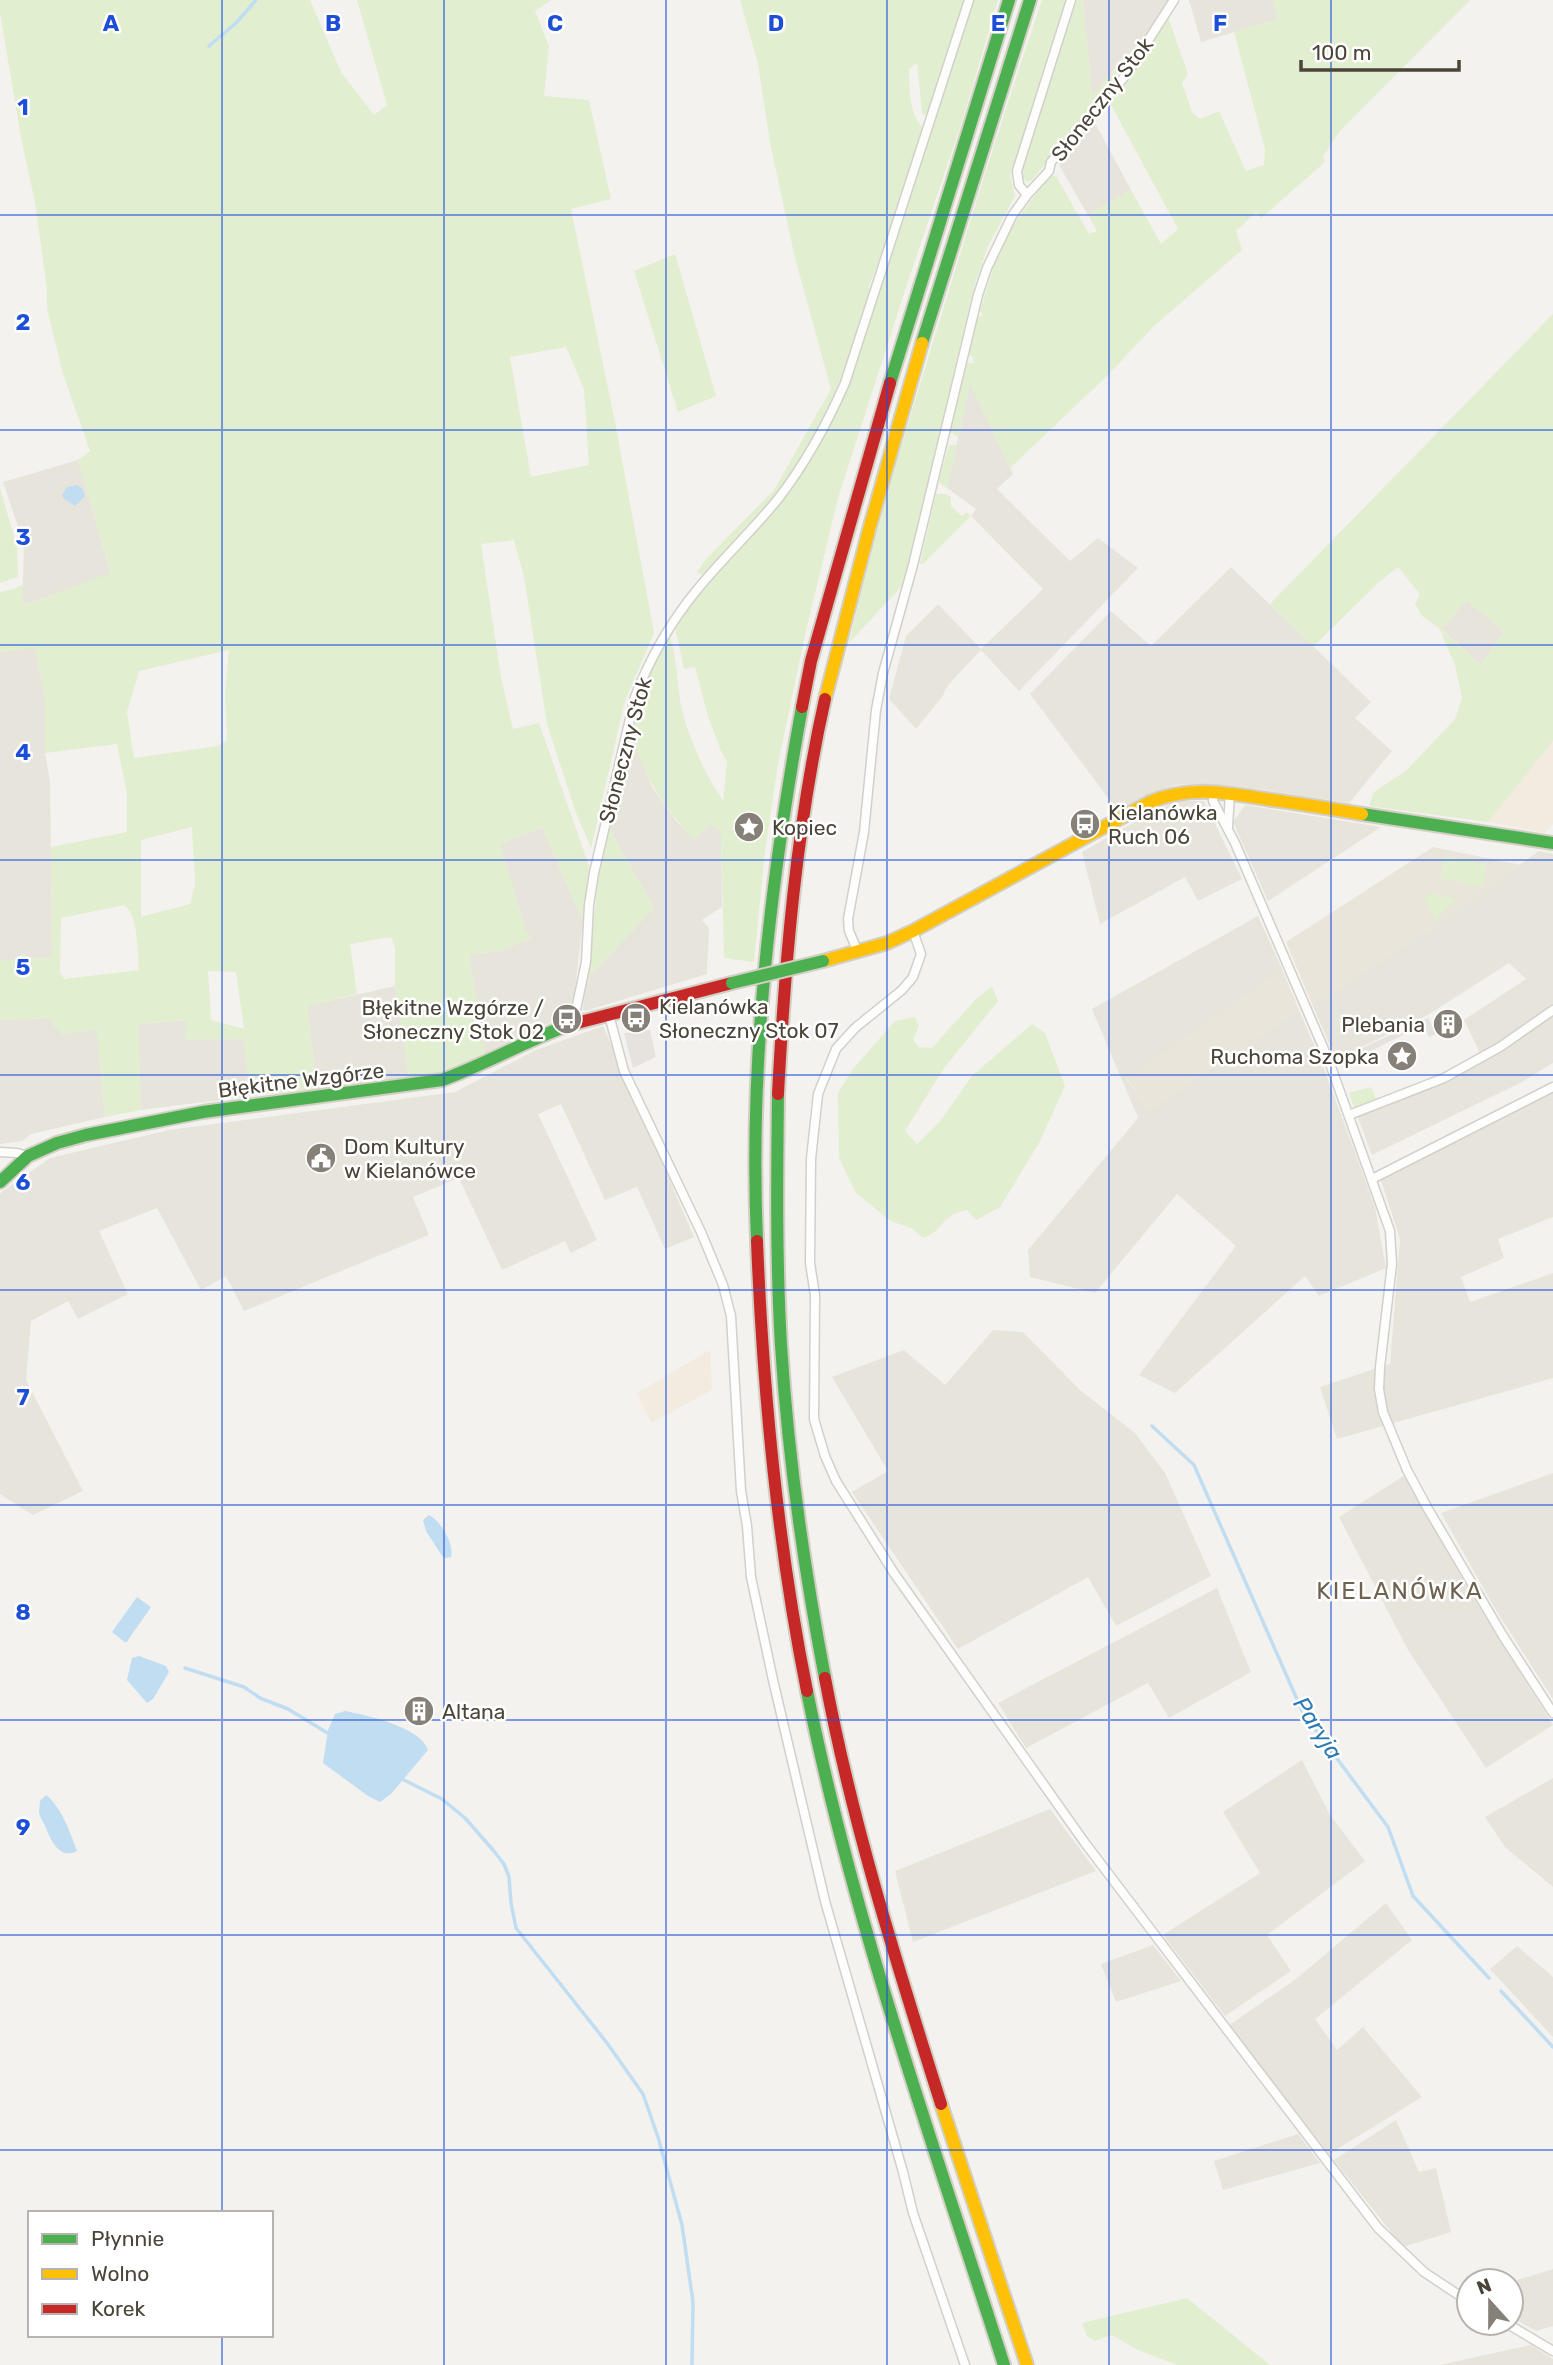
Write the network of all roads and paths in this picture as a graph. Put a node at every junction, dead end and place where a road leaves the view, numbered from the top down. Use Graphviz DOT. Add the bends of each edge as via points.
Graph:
graph roads {
  1 [pos="969,0"];
  2 [pos="1009,0"];
  3 [pos="1030,0"];
  4 [pos="1071,0"];
  5 [pos="1174,0"];
  6 [pos="1027,195"];
  7 [pos="1213,791"];
  8 [pos="1230,793"];
  9 [pos="1228,830"];
  10 [pos="1553,843"];
  11 [pos="913,932"];
  12 [pos="858,952"];
  13 [pos="1553,1010"];
  14 [pos="609,1015"];
  15 [pos="573,1024"];
  16 [pos="1553,1087"];
  17 [pos="1349,1115"];
  18 [pos="0,1152"];
  19 [pos="28,1156"];
  20 [pos="1372,1179"];
  21 [pos="0,1182"];
  22 [pos="1553,1713"];
  23 [pos="1455,2293"];
  24 [pos="1525,2334"];
  25 [pos="1553,2351"];
  26 [pos="965,2365"];
  27 [pos="1004,2365"];
  28 [pos="1027,2365"];
  1 -- 15 [label="street, Słoneczny Stok" via="832,414 778,498 675,619 645,671 628,722 599,847 586,962"];
  2 -- 27 [label="main road" via="905,327 809,671 773,891 755,1109 756,1268 769,1448 792,1619 819,1756 908,2070"];
  3 -- 28 [label="main road" via="927,326 830,674 793,904 778,1085 776,1188 787,1437 811,1608 834,1726 890,1939"];
  4 -- 6 [label="street" via="1017,171"];
  5 -- 6 [label="street, Słoneczny Stok" via="1126,75"];
  6 -- 12 [label="street, Słoneczny Stok" via="999,240 978,295 883,673 864,832 848,919"];
  7 -- 8 [label="main road, Błękitne Wzgórze"];
  7 -- 9 [label="street" via="1213,801"];
  7 -- 11 [label="main road, Błękitne Wzgórze" via="1167,794"];
  8 -- 9 [label="street"];
  8 -- 10 [label="main road, Błękitne Wzgórze"];
  9 -- 17 [label="street"];
  11 -- 12 [label="main road, Błękitne Wzgórze"];
  11 -- 23 [label="street" via="921,954 913,977 836,1049 818,1094 811,1159 810,1263 816,1308 814,1419 825,1456 894,1573 1161,1944 1378,2228 1424,2272"];
  12 -- 14 [label="main road, Błękitne Wzgórze, bridge"];
  13 -- 17 [label="street" via="1444,1078"];
  14 -- 15 [label="main road, Błękitne Wzgórze"];
  14 -- 26 [label="street" via="624,1071 723,1285 731,1316 751,1577 772,1680 825,1901 913,2213"];
  15 -- 19 [label="main road, Błękitne Wzgórze" via="442,1080 203,1112 86,1135"];
  16 -- 20 [label="street"];
  17 -- 20 [label="street"];
  18 -- 19 [label="street"];
  19 -- 21 [label="main road, Błękitne Wzgórze"];
  20 -- 22 [label="street" via="1390,1231 1392,1256 1380,1367 1383,1412 1428,1509"];
  24 -- 25 [label="street"];
}
